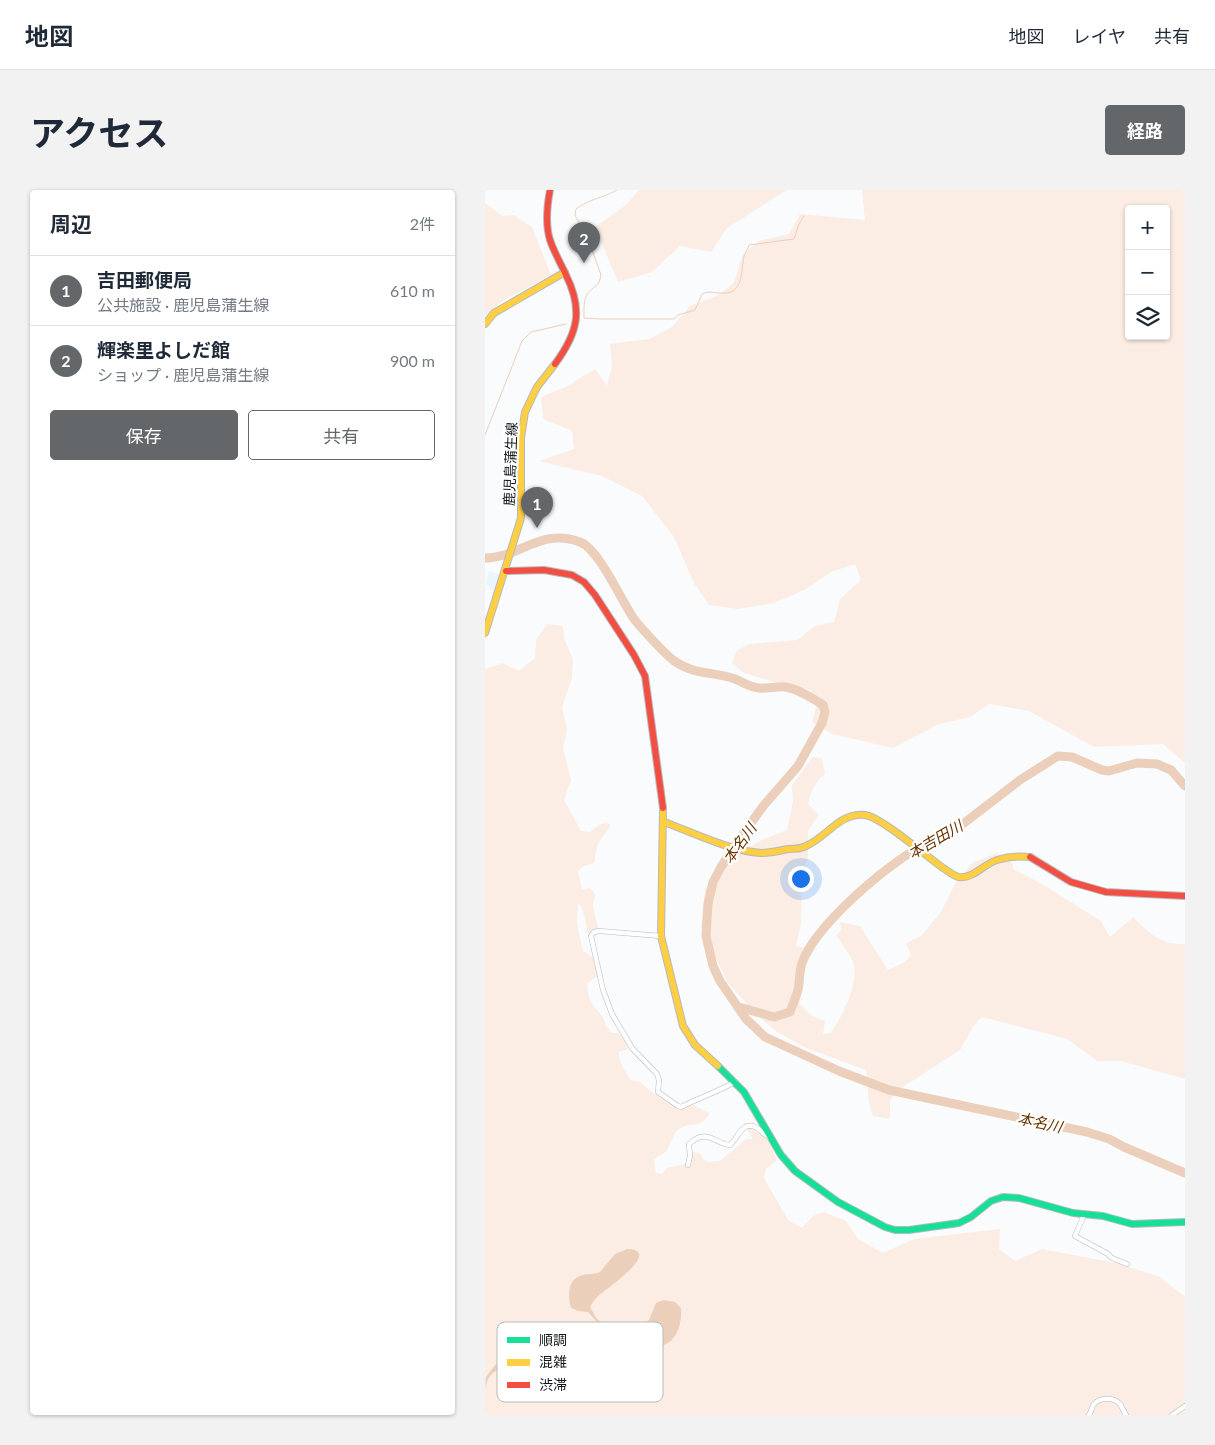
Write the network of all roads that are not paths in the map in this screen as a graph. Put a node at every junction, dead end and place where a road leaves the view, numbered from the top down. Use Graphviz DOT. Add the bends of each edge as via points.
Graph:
graph roads {
  1 [pos="550,190"];
  2 [pos="565,272"];
  3 [pos="485,324"];
  4 [pos="506,571"];
  5 [pos="485,633"];
  6 [pos="664,822"];
  7 [pos="1185,896"];
  8 [pos="661,936"];
  9 [pos="735,1082"];
  10 [pos="771,1138"];
  11 [pos="688,1165"];
  12 [pos="1084,1215"];
  13 [pos="1185,1222"];
  14 [pos="1127,1264"];
  15 [pos="1185,1406"];
  16 [pos="1089,1415"];
  17 [pos="1125,1415"];
  18 [pos="1172,1415"];
  1 -- 2 [label="street, 鹿児島蒲生線" via="547,210 550,239"];
  2 -- 3 [label="street" via="494,313"];
  2 -- 4 [label="street, 鹿児島蒲生線" via="574,294 577,316 573,336 566,349 537,386 525,412 521,440 519,527"];
  4 -- 5 [label="street, 鹿児島蒲生線"];
  4 -- 6 [label="street" via="560,572 578,577 589,587 634,655 649,692"];
  6 -- 7 [label="street" via="741,850 763,853 805,847 841,820 859,815 873,817 960,877 997,860 1020,856 1038,860 1071,882 1106,892"];
  6 -- 8 [label="street"];
  8 -- 9 [label="street" via="687,1036"];
  8 -- 9 [label="street" via="599,931 591,936 612,1014 632,1048 657,1074 658,1092 678,1106 713,1094"];
  9 -- 10 [label="street" via="754,1106"];
  10 -- 11 [label="street" via="752,1126 742,1129 730,1145 706,1136 689,1144 691,1156"];
  10 -- 12 [label="street" via="798,1175 886,1228 909,1230 965,1221 976,1216 993,1198 1008,1196"];
  12 -- 13 [label="street" via="1101,1215 1140,1225"];
  12 -- 14 [label="street" via="1075,1236"];
  15 -- 18 [label="street"];
  16 -- 17 [label="street" via="1098,1400 1111,1399 1120,1404"];
}
